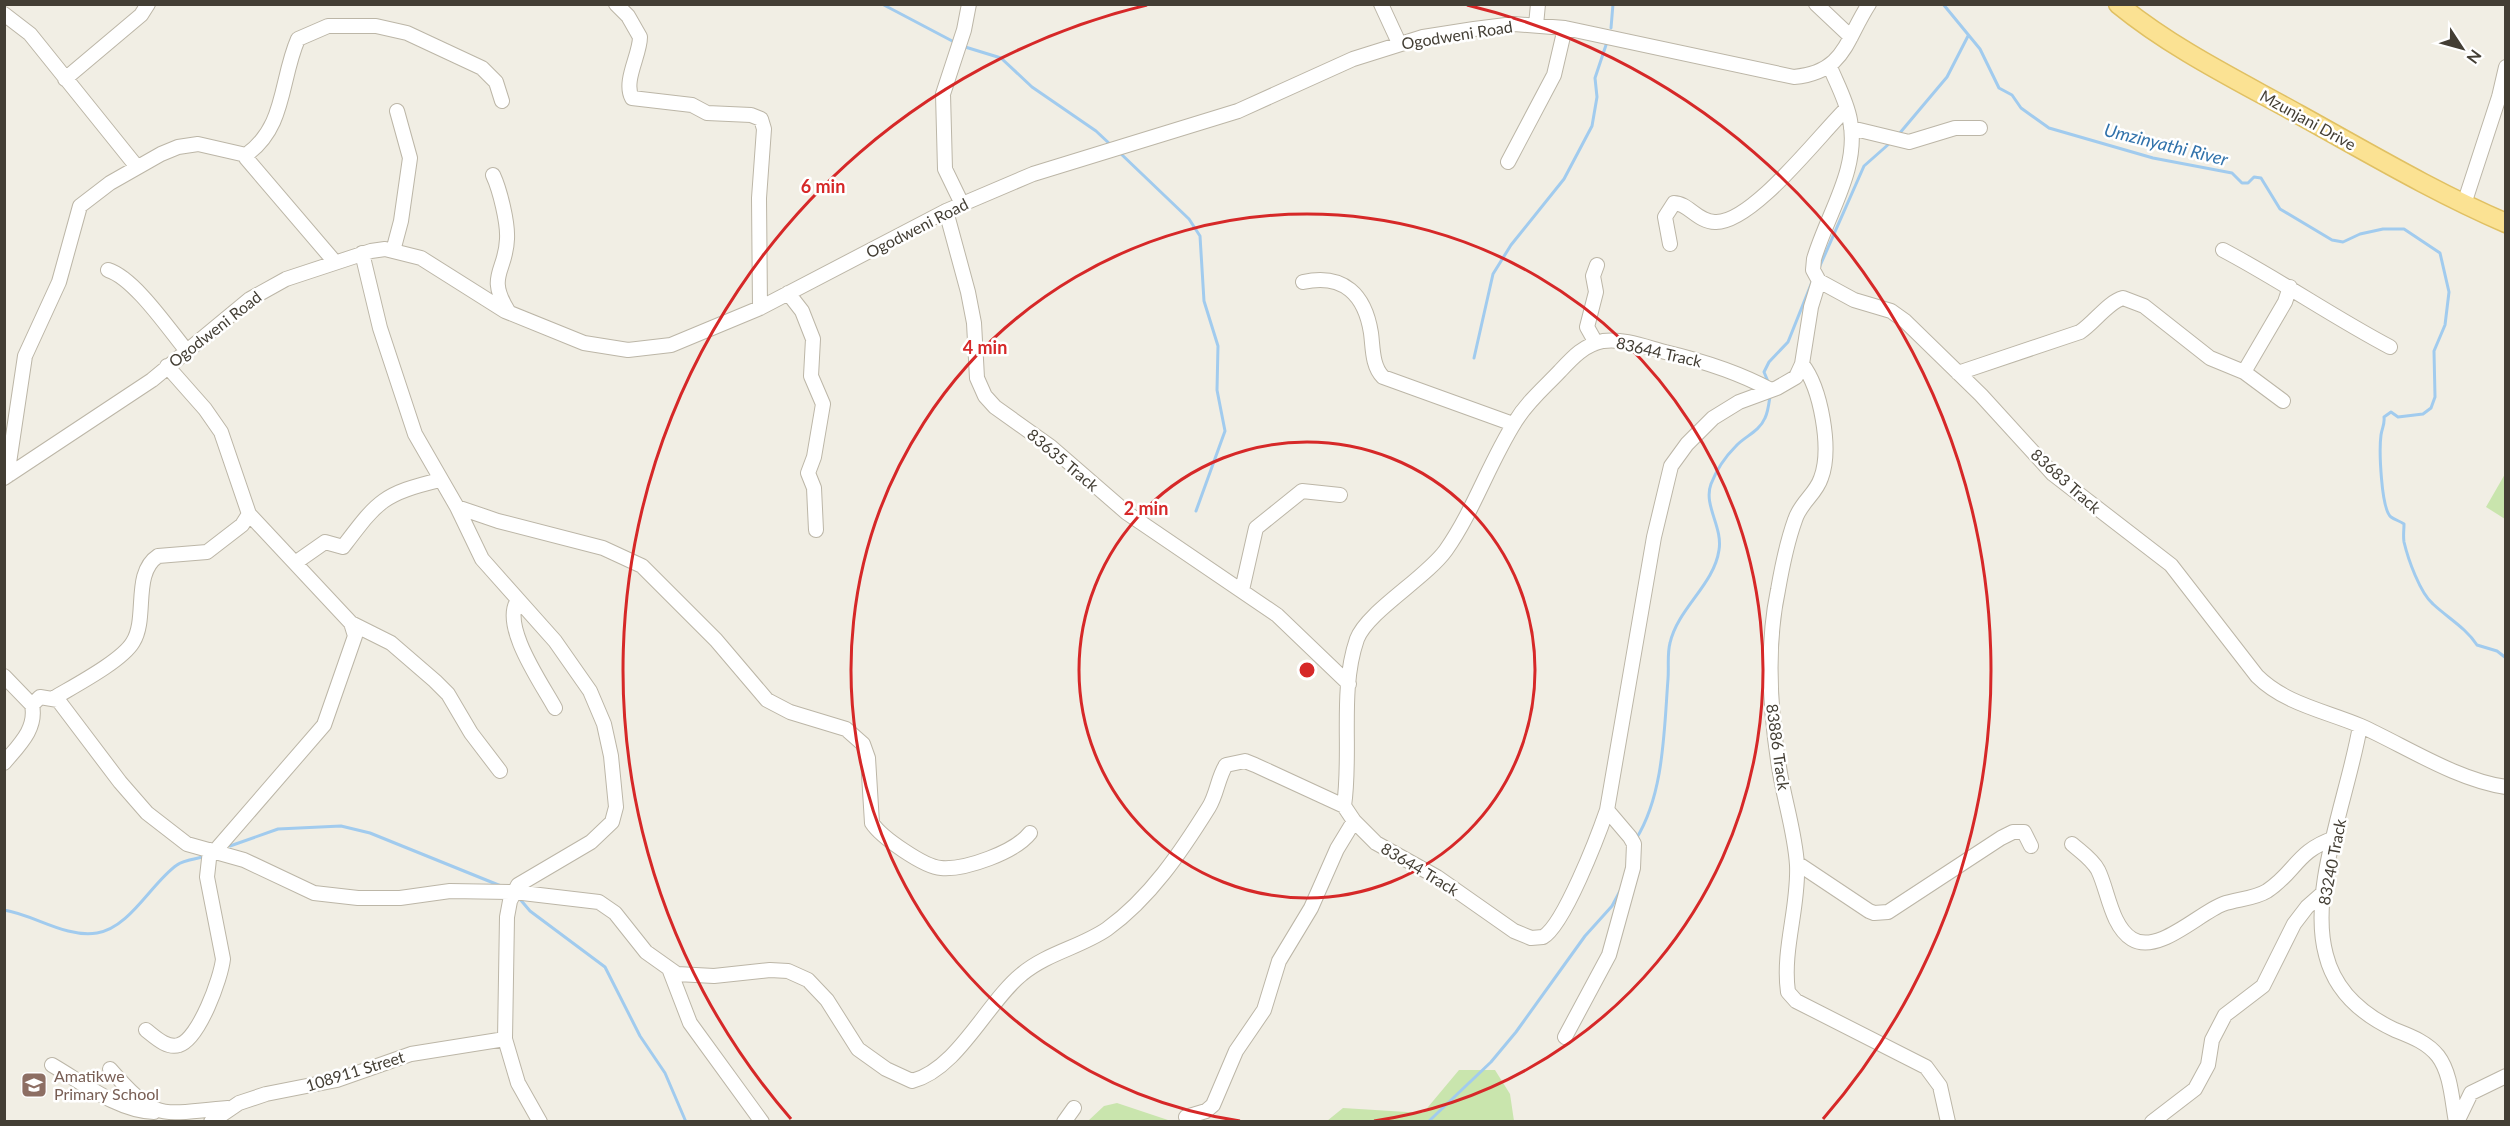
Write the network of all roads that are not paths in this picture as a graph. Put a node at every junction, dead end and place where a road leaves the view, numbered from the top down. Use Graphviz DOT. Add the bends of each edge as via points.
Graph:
graph roads {
  1 [pos="148,4"];
  2 [pos="616,4"];
  3 [pos="969,4"];
  4 [pos="1381,4"];
  5 [pos="1538,4"];
  6 [pos="1816,4"];
  7 [pos="1869,4"];
  8 [pos="2118,4"];
  9 [pos="4,14"];
  10 [pos="1536,25"];
  11 [pos="1565,28"];
  12 [pos="1851,37"];
  13 [pos="1399,43"];
  14 [pos="1830,67"];
  15 [pos="2505,67"];
  16 [pos="66,79"];
  17 [pos="502,101"];
  18 [pos="1846,108"];
  19 [pos="397,111"];
  20 [pos="1851,128"];
  21 [pos="1980,128"];
  22 [pos="246,155"];
  23 [pos="1508,162"];
  24 [pos="137,167"];
  25 [pos="494,175"];
  26 [pos="962,204"];
  27 [pos="2464,204"];
  28 [pos="946,211"];
  29 [pos="2505,223"];
  30 [pos="1670,244"];
  31 [pos="2223,250"];
  32 [pos="393,251"];
  33 [pos="362,253"];
  34 [pos="334,261"];
  35 [pos="1597,265"];
  36 [pos="108,270"];
  37 [pos="1819,281"];
  38 [pos="1303,282"];
  39 [pos="2290,287"];
  40 [pos="788,293"];
  41 [pos="760,308"];
  42 [pos="509,312"];
  43 [pos="1596,343"];
  44 [pos="2390,347"];
  45 [pos="186,350"];
  46 [pos="1802,364"];
  47 [pos="167,366"];
  48 [pos="2244,372"];
  49 [pos="1958,373"];
  50 [pos="1771,390"];
  51 [pos="2283,401"];
  52 [pos="1513,424"];
  53 [pos="7,476"];
  54 [pos="440,480"];
  55 [pos="1340,495"];
  56 [pos="457,507"];
  57 [pos="249,514"];
  58 [pos="816,530"];
  59 [pos="295,563"];
  60 [pos="1242,590"];
  61 [pos="518,600"];
  62 [pos="351,623"];
  63 [pos="4,676"];
  64 [pos="1349,684"];
  65 [pos="54,698"];
  66 [pos="32,705"];
  67 [pos="555,708"];
  68 [pos="2360,726"];
  69 [pos="4,764"];
  70 [pos="500,771"];
  71 [pos="2505,787"];
  72 [pos="1344,806"];
  73 [pos="1607,810"];
  74 [pos="1354,821"];
  75 [pos="1030,833"];
  76 [pos="2335,838"];
  77 [pos="2072,844"];
  78 [pos="2031,846"];
  79 [pos="212,850"];
  80 [pos="1797,862"];
  81 [pos="514,892"];
  82 [pos="2324,892"];
  83 [pos="670,972"];
  84 [pos="146,1030"];
  85 [pos="1565,1037"];
  86 [pos="505,1039"];
  87 [pos="52,1065"];
  88 [pos="110,1069"];
  89 [pos="2505,1076"];
  90 [pos="228,1108"];
  91 [pos="1074,1108"];
  92 [pos="159,1112"];
  93 [pos="1186,1117"];
  94 [pos="211,1122"];
  95 [pos="540,1122"];
  96 [pos="762,1122"];
  97 [pos="1064,1122"];
  98 [pos="1948,1122"];
  99 [pos="2152,1122"];
  100 [pos="2456,1122"];
  1 -- 16 [label="street" via="141,15"];
  2 -- 41 [label="street" via="640,37 630,81 632,98 761,119 764,129 759,198"];
  3 -- 26 [label="street" via="942,94 945,169"];
  4 -- 13 [label="street"];
  5 -- 10 [label="street"];
  6 -- 12 [label="street"];
  7 -- 12 [label="street"];
  8 -- 27 [label="main road, Mzunjani Drive" via="2210,65"];
  9 -- 16 [label="street" via="30,34"];
  10 -- 11 [label="street, Ogodweni Road"];
  10 -- 13 [label="street, Ogodweni Road" via="1496,26"];
  11 -- 14 [label="street, Ogodweni Road" via="1794,77"];
  11 -- 23 [label="street" via="1554,75"];
  12 -- 14 [label="street"];
  13 -- 26 [label="street, Ogodweni Road" via="1353,59 1238,111 1053,168"];
  14 -- 18 [label="street"];
  15 -- 27 [label="street"];
  16 -- 24 [label="street"];
  17 -- 22 [label="street" via="496,82 482,68 407,33 376,26 324,27 298,39 274,123 262,142"];
  18 -- 20 [label="street"];
  18 -- 30 [label="street" via="1782,181 1727,220 1708,222 1674,203 1665,217"];
  19 -- 32 [label="street" via="410,158"];
  20 -- 21 [label="street" via="1909,142 1955,128"];
  20 -- 37 [label="street" via="1849,163 1814,259 1813,270"];
  22 -- 24 [label="street" via="190,144"];
  22 -- 34 [label="street"];
  24 -- 53 [label="street" via="80,206 70,250 21,371"];
  25 -- 42 [label="street" via="507,239 497,278 498,295"];
  26 -- 28 [label="street, Ogodweni Road"];
  27 -- 29 [label="main road, Mzunjani Drive"];
  28 -- 40 [label="street, Ogodweni Road"];
  28 -- 60 [label="street, 83635 Track" via="964,274 974,323 977,378 985,396 1127,513"];
  31 -- 39 [label="street"];
  32 -- 33 [label="street, Ogodweni Road"];
  32 -- 42 [label="street, Ogodweni Road" via="421,258"];
  33 -- 34 [label="street, Ogodweni Road"];
  33 -- 54 [label="street" via="380,328 409,418"];
  34 -- 45 [label="street, Ogodweni Road" via="250,298"];
  35 -- 43 [label="street" via="1593,276 1596,292 1587,327"];
  36 -- 45 [label="street" via="132,287"];
  37 -- 46 [label="street"];
  37 -- 49 [label="street, 83683 Track" via="1854,300 1891,310"];
  38 -- 52 [label="street" via="1336,282 1353,291 1367,314 1376,369 1383,378"];
  39 -- 44 [label="street"];
  39 -- 48 [label="street"];
  40 -- 41 [label="street, Ogodweni Road"];
  40 -- 58 [label="street" via="802,311 813,339 811,375 823,404 814,457 807,474 814,488"];
  41 -- 42 [label="street, Ogodweni Road" via="671,345 628,350 584,343"];
  43 -- 50 [label="street, 83644 Track" via="1617,341 1670,353 1739,373"];
  43 -- 52 [label="street, 83644 Track" via="1568,362"];
  45 -- 47 [label="street, Ogodweni Road"];
  46 -- 50 [label="street, 83644 Track" via="1791,381"];
  46 -- 80 [label="street, 83886 Track" via="1812,379 1821,414 1824,467 1817,486 1795,519 1790,537 1775,608 1771,689 1779,766"];
  47 -- 53 [label="street, Ogodweni Road" via="152,380"];
  47 -- 57 [label="street" via="221,432"];
  48 -- 49 [label="street" via="2210,358 2145,306 2123,298 2111,303 2094,323 2079,332"];
  48 -- 51 [label="street"];
  49 -- 68 [label="street, 83683 Track" via="2053,474 2176,570 2263,682 2301,704"];
  50 -- 73 [label="street, 83644 Track" via="1738,402 1713,418 1671,466 1654,537"];
  52 -- 64 [label="street, 83644 Track" via="1467,517 1446,550 1360,633"];
  54 -- 56 [label="street"];
  54 -- 59 [label="street" via="390,494 343,547 325,542"];
  55 -- 60 [label="street" via="1302,491 1262,521 1253,535"];
  56 -- 61 [label="street" via="482,559"];
  56 -- 75 [label="street" via="603,548 642,566 716,640 767,700 781,709 831,723 856,736 868,758 872,823 910,855 934,867 951,867 1011,851"];
  57 -- 59 [label="street"];
  57 -- 65 [label="street" via="242,525 207,552 152,559 147,569 138,632 130,647"];
  59 -- 62 [label="street"];
  60 -- 64 [label="street, 83635 Track" via="1277,615"];
  61 -- 67 [label="street" via="512,608 512,620"];
  61 -- 81 [label="street" via="555,641 590,691 604,724 616,807 612,822 591,842 526,879"];
  62 -- 70 [label="street" via="391,643 435,681"];
  62 -- 79 [label="street" via="355,636 324,725"];
  63 -- 66 [label="street"];
  64 -- 72 [label="street, 83644 Track"];
  65 -- 66 [label="street" via="40,697"];
  65 -- 79 [label="street" via="66,708 147,813 188,844"];
  66 -- 69 [label="street" via="34,717 28,732"];
  68 -- 71 [label="street, 83683 Track" via="2474,779"];
  68 -- 76 [label="street, 83240 Track"];
  72 -- 74 [label="street, 83644 Track"];
  72 -- 83 [label="street" via="1245,761 1226,765 1209,806 1163,875 1142,899 1105,930 1022,974 951,1054 928,1076 912,1081 858,1049 817,987 798,974 770,970 714,976"];
  73 -- 74 [label="street, 83644 Track" via="1560,919 1548,934 1537,938 1514,931 1437,878 1376,843"];
  73 -- 85 [label="street" via="1634,844 1633,867 1609,955"];
  74 -- 93 [label="street" via="1311,908 1279,961 1264,1010 1236,1051 1213,1105"];
  76 -- 77 [label="street" via="2315,844 2261,894 2222,905 2167,937 2147,943 2125,933 2097,868"];
  76 -- 82 [label="street, 83240 Track"];
  78 -- 80 [label="street" via="2024,832 2013,832 1956,865 1894,909 1881,913 1869,911"];
  79 -- 81 [label="street" via="244,860 314,893 379,898 450,891"];
  79 -- 84 [label="street" via="207,878 222,969 201,1022 186,1041 170,1045"];
  80 -- 98 [label="street, 83886 Track" via="1788,992 1796,1001 1931,1071 1940,1086"];
  81 -- 83 [label="street" via="605,905 646,952"];
  81 -- 86 [label="street" via="507,917"];
  82 -- 99 [label="street" via="2294,924 2263,986 2225,1015 2212,1040 2208,1065 2195,1089"];
  82 -- 100 [label="street, 83240 Track" via="2324,945 2336,980 2343,992 2375,1020 2414,1037 2438,1056 2446,1073"];
  83 -- 96 [label="street" via="690,1023"];
  86 -- 90 [label="street, 108911 Street" via="411,1054 369,1070 266,1094"];
  86 -- 95 [label="street" via="518,1083"];
  87 -- 92 [label="street" via="119,1103"];
  88 -- 92 [label="street" via="135,1096"];
  89 -- 100 [label="street" via="2471,1093"];
  90 -- 92 [label="street"];
  90 -- 94 [label="street, 108911 Street"];
  91 -- 97 [label="street"];
}
